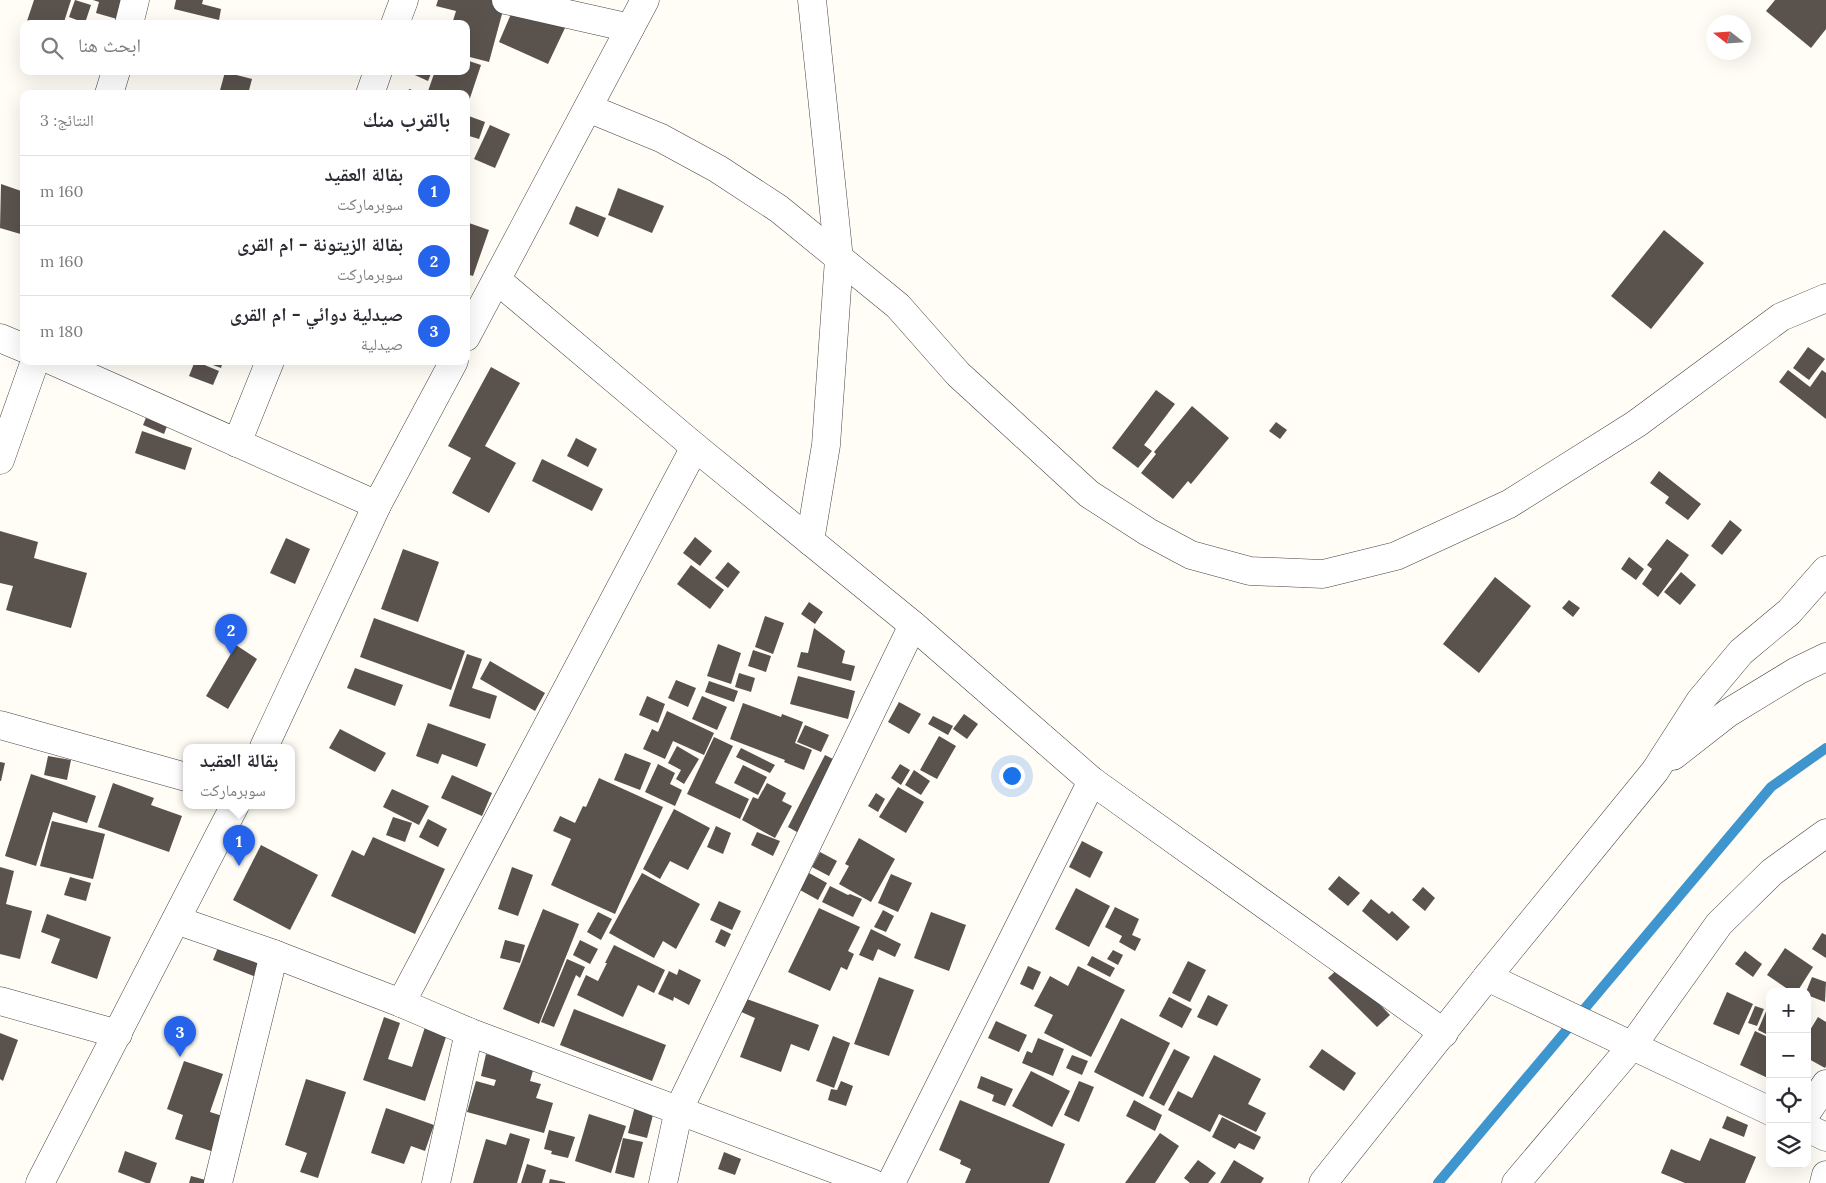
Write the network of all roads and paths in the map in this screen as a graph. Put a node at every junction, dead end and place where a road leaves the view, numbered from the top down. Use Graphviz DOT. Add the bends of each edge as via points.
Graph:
graph roads {
  1 [pos="135,0"];
  2 [pos="404,0"];
  3 [pos="506,0"];
  4 [pos="645,0"];
  5 [pos="812,0"];
  6 [pos="130,20"];
  7 [pos="396,20"];
  8 [pos="630,28"];
  9 [pos="115,75"];
  10 [pos="377,75"];
  11 [pos="111,90"];
  12 [pos="371,90"];
  13 [pos="588,108"];
  14 [pos="840,259"];
  15 [pos="497,280"];
  16 [pos="1826,298"];
  17 [pos="470,331"];
  18 [pos="0,338"];
  19 [pos="20,346"];
  20 [pos="34,365"];
  21 [pos="62,365"];
  22 [pos="268,365"];
  23 [pos="452,365"];
  24 [pos="238,443"];
  25 [pos="695,447"];
  26 [pos="0,460"];
  27 [pos="377,505"];
  28 [pos="810,541"];
  29 [pos="1826,570"];
  30 [pos="913,625"];
  31 [pos="1826,657"];
  32 [pos="0,725"];
  33 [pos="265,744"];
  34 [pos="1655,771"];
  35 [pos="183,776"];
  36 [pos="1092,781"];
  37 [pos="233,809"];
  38 [pos="1826,833"];
  39 [pos="176,920"];
  40 [pos="274,954"];
  41 [pos="1487,977"];
  42 [pos="0,1001"];
  43 [pos="401,1003"];
  44 [pos="469,1032"];
  45 [pos="1444,1033"];
  46 [pos="118,1034"];
  47 [pos="1623,1042"];
  48 [pos="1826,1084"];
  49 [pos="1811,1106"];
  50 [pos="679,1109"];
  51 [pos="1766,1109"];
  52 [pos="1811,1130"];
  53 [pos="1826,1137"];
  54 [pos="1826,1175"];
  55 [pos="40,1183"];
  56 [pos="218,1183"];
  57 [pos="436,1183"];
  58 [pos="663,1183"];
  59 [pos="872,1183"];
  60 [pos="892,1183"];
  61 [pos="1323,1183"];
  62 [pos="1516,1183"];
  63 [pos="1824,1183"];
  1 -- 6 [label="street"];
  2 -- 7 [label="street"];
  3 -- 8 [label="street"];
  4 -- 8 [label="street"];
  5 -- 14 [label="street"];
  8 -- 13 [label="street"];
  9 -- 11 [label="street"];
  10 -- 12 [label="street"];
  13 -- 14 [label="street" via="661,138 718,169 779,210"];
  13 -- 15 [label="street"];
  14 -- 16 [label="street" via="898,306 958,374 1090,494 1148,532 1191,555 1250,571 1305,574 1323,574 1396,556 1509,504 1636,424 1781,317"];
  14 -- 28 [label="street" via="826,445"];
  15 -- 17 [label="street"];
  15 -- 25 [label="street"];
  18 -- 19 [label="street"];
  20 -- 26 [label="street"];
  21 -- 24 [label="street"];
  22 -- 24 [label="street"];
  23 -- 27 [label="street"];
  24 -- 27 [label="street"];
  25 -- 28 [label="street"];
  25 -- 43 [label="street"];
  27 -- 33 [label="street"];
  28 -- 30 [label="street"];
  29 -- 34 [label="street" via="1789,612 1741,652 1700,701"];
  30 -- 36 [label="street"];
  30 -- 50 [label="street"];
  31 -- 34 [label="street" via="1797,670 1728,713"];
  32 -- 35 [label="street"];
  34 -- 41 [label="street"];
  36 -- 45 [label="street"];
  36 -- 60 [label="street"];
  37 -- 39 [label="street"];
  38 -- 47 [label="street" via="1772,872 1719,924"];
  39 -- 40 [label="street"];
  39 -- 46 [label="street"];
  40 -- 43 [label="street"];
  40 -- 56 [label="street"];
  41 -- 45 [label="street"];
  41 -- 47 [label="street"];
  42 -- 46 [label="street"];
  43 -- 44 [label="street"];
  44 -- 50 [label="street"];
  44 -- 57 [label="street"];
  45 -- 61 [label="street"];
  46 -- 55 [label="street"];
  47 -- 51 [label="street"];
  47 -- 62 [label="street"];
  48 -- 49 [label="street"];
  50 -- 58 [label="street"];
  50 -- 59 [label="street"];
  52 -- 53 [label="street"];
  54 -- 63 [label="street"];
}
